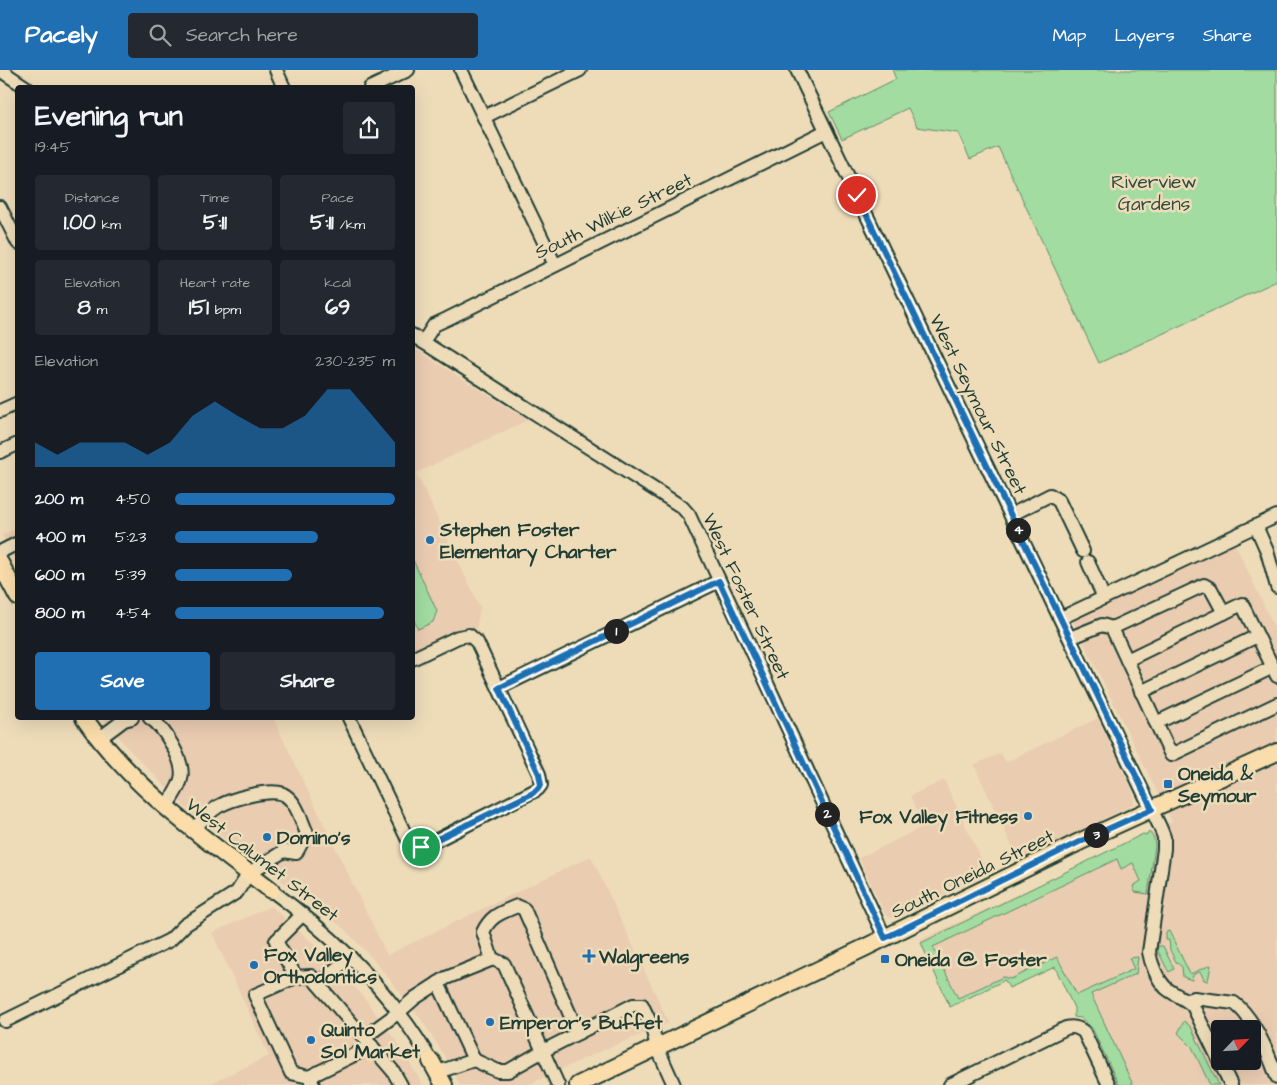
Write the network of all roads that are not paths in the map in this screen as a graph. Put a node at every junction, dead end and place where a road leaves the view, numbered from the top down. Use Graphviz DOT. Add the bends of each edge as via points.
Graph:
graph roads {
  1 [pos="0,70"];
  2 [pos="276,70"];
  3 [pos="408,70"];
  4 [pos="461,70"];
  5 [pos="580,70"];
  6 [pos="797,70"];
  7 [pos="22,85"];
  8 [pos="283,85"];
  9 [pos="376,85"];
  10 [pos="484,117"];
  11 [pos="826,131"];
  12 [pos="0,207"];
  13 [pos="9,227"];
  14 [pos="555,264"];
  15 [pos="418,339"];
  16 [pos="15,404"];
  17 [pos="0,411"];
  18 [pos="15,445"];
  19 [pos="0,452"];
  20 [pos="1011,515"];
  21 [pos="1277,516"];
  22 [pos="1256,526"];
  23 [pos="15,544"];
  24 [pos="0,552"];
  25 [pos="0,563"];
  26 [pos="719,581"];
  27 [pos="1277,587"];
  28 [pos="15,591"];
  29 [pos="1104,598"];
  30 [pos="1224,613"];
  31 [pos="1061,618"];
  32 [pos="1112,628"];
  33 [pos="1258,636"];
  34 [pos="1070,638"];
  35 [pos="415,658"];
  36 [pos="1127,660"];
  37 [pos="1275,671"];
  38 [pos="499,688"];
  39 [pos="1141,692"];
  40 [pos="1277,704"];
  41 [pos="86,720"];
  42 [pos="124,720"];
  43 [pos="154,720"];
  44 [pos="350,720"];
  45 [pos="1156,723"];
  46 [pos="100,738"];
  47 [pos="1277,752"];
  48 [pos="166,808"];
  49 [pos="1152,809"];
  50 [pos="194,830"];
  51 [pos="249,873"];
  52 [pos="271,890"];
  53 [pos="303,914"];
  54 [pos="885,938"];
  55 [pos="350,957"];
  56 [pos="492,959"];
  57 [pos="296,977"];
  58 [pos="438,983"];
  59 [pos="318,984"];
  60 [pos="1187,1000"];
  61 [pos="399,1012"];
  62 [pos="5,1021"];
  63 [pos="578,1033"];
  64 [pos="368,1041"];
  65 [pos="657,1047"];
  66 [pos="543,1051"];
  67 [pos="474,1060"];
  68 [pos="439,1077"];
  69 [pos="1277,1077"];
  70 [pos="311,1081"];
  71 [pos="401,1085"];
  72 [pos="558,1085"];
  73 [pos="578,1085"];
  74 [pos="674,1085"];
  75 [pos="950,1085"];
  76 [pos="1109,1085"];
  77 [pos="1231,1085"];
  1 -- 7 [label="street"];
  2 -- 8 [label="street"];
  3 -- 9 [label="street"];
  4 -- 10 [label="street"];
  5 -- 10 [label="street"];
  6 -- 11 [label="street, West Seymour Street"];
  10 -- 14 [label="street"];
  11 -- 14 [label="street, South Wilkie Street"];
  11 -- 20 [label="street, West Seymour Street"];
  12 -- 13 [label="street"];
  14 -- 15 [label="street, South Wilkie Street" via="434,325"];
  15 -- 26 [label="street, West Foster Street" via="682,507 693,523"];
  16 -- 17 [label="street"];
  18 -- 19 [label="street"];
  20 -- 29 [label="street" via="1050,495 1059,501"];
  20 -- 31 [label="street, West Seymour Street"];
  21 -- 22 [label="street"];
  22 -- 27 [label="street"];
  22 -- 29 [label="street"];
  23 -- 24 [label="street"];
  25 -- 28 [label="main road"];
  26 -- 38 [label="street"];
  26 -- 54 [label="street, West Foster Street"];
  29 -- 31 [label="street"];
  30 -- 32 [label="street" via="1212,589 1204,585"];
  30 -- 33 [label="street" via="1242,604"];
  30 -- 36 [label="street"];
  31 -- 34 [label="street, West Seymour Street"];
  32 -- 34 [label="street" via="1102,625"];
  32 -- 36 [label="street"];
  33 -- 37 [label="street"];
  33 -- 39 [label="street"];
  34 -- 49 [label="street, West Seymour Street"];
  35 -- 38 [label="street" via="469,635 477,642"];
  36 -- 39 [label="street"];
  37 -- 45 [label="street"];
  38 -- 44 [label="street" via="539,774 541,785 533,793 421,847 406,838"];
  39 -- 45 [label="street"];
  40 -- 45 [label="street" via="1171,755"];
  41 -- 46 [label="main road, West Calumet Street"];
  42 -- 46 [label="street"];
  43 -- 48 [label="street" via="168,738 181,767 182,779"];
  46 -- 48 [label="main road, West Calumet Street"];
  47 -- 49 [label="main road, South Oneida Street"];
  48 -- 50 [label="main road, West Calumet Street"];
  49 -- 54 [label="main road, South Oneida Street"];
  49 -- 60 [label="street, West Seymour Street" via="1164,837 1164,849 1149,952 1151,963 1166,988"];
  50 -- 51 [label="main road, West Calumet Street"];
  50 -- 51 [label="street" via="218,806 268,792 283,794 294,804 307,834 296,853 284,851"];
  51 -- 52 [label="main road, West Calumet Street"];
  51 -- 62 [label="street" via="237,892 185,925 170,940"];
  52 -- 53 [label="street, West Calumet Street"];
  53 -- 55 [label="street, West Calumet Street"];
  53 -- 57 [label="street" via="276,941"];
  54 -- 65 [label="main road, South Oneida Street"];
  55 -- 59 [label="street"];
  55 -- 61 [label="street, West Calumet Street"];
  56 -- 58 [label="street"];
  56 -- 63 [label="street" via="483,932 488,921 517,906 524,909"];
  56 -- 66 [label="street" via="504,964"];
  57 -- 59 [label="street" via="312,976"];
  57 -- 70 [label="street" via="255,995 291,1074"];
  58 -- 61 [label="street"];
  58 -- 67 [label="street"];
  59 -- 64 [label="street"];
  60 -- 69 [label="street" via="1234,1003 1240,1007 1251,1020"];
  60 -- 77 [label="street" via="1197,1013"];
  61 -- 64 [label="street"];
  61 -- 68 [label="street, West Calumet Street"];
  63 -- 65 [label="street" via="633,1005 642,1005"];
  63 -- 66 [label="street"];
  64 -- 70 [label="street"];
  64 -- 71 [label="street"];
  65 -- 73 [label="main road, South Oneida Street"];
  65 -- 74 [label="street"];
  66 -- 67 [label="street" via="508,1071 498,1071"];
  66 -- 72 [label="street"];
  67 -- 68 [label="street"];
  75 -- 76 [label="street" via="1074,1027 1084,1032"];
}
